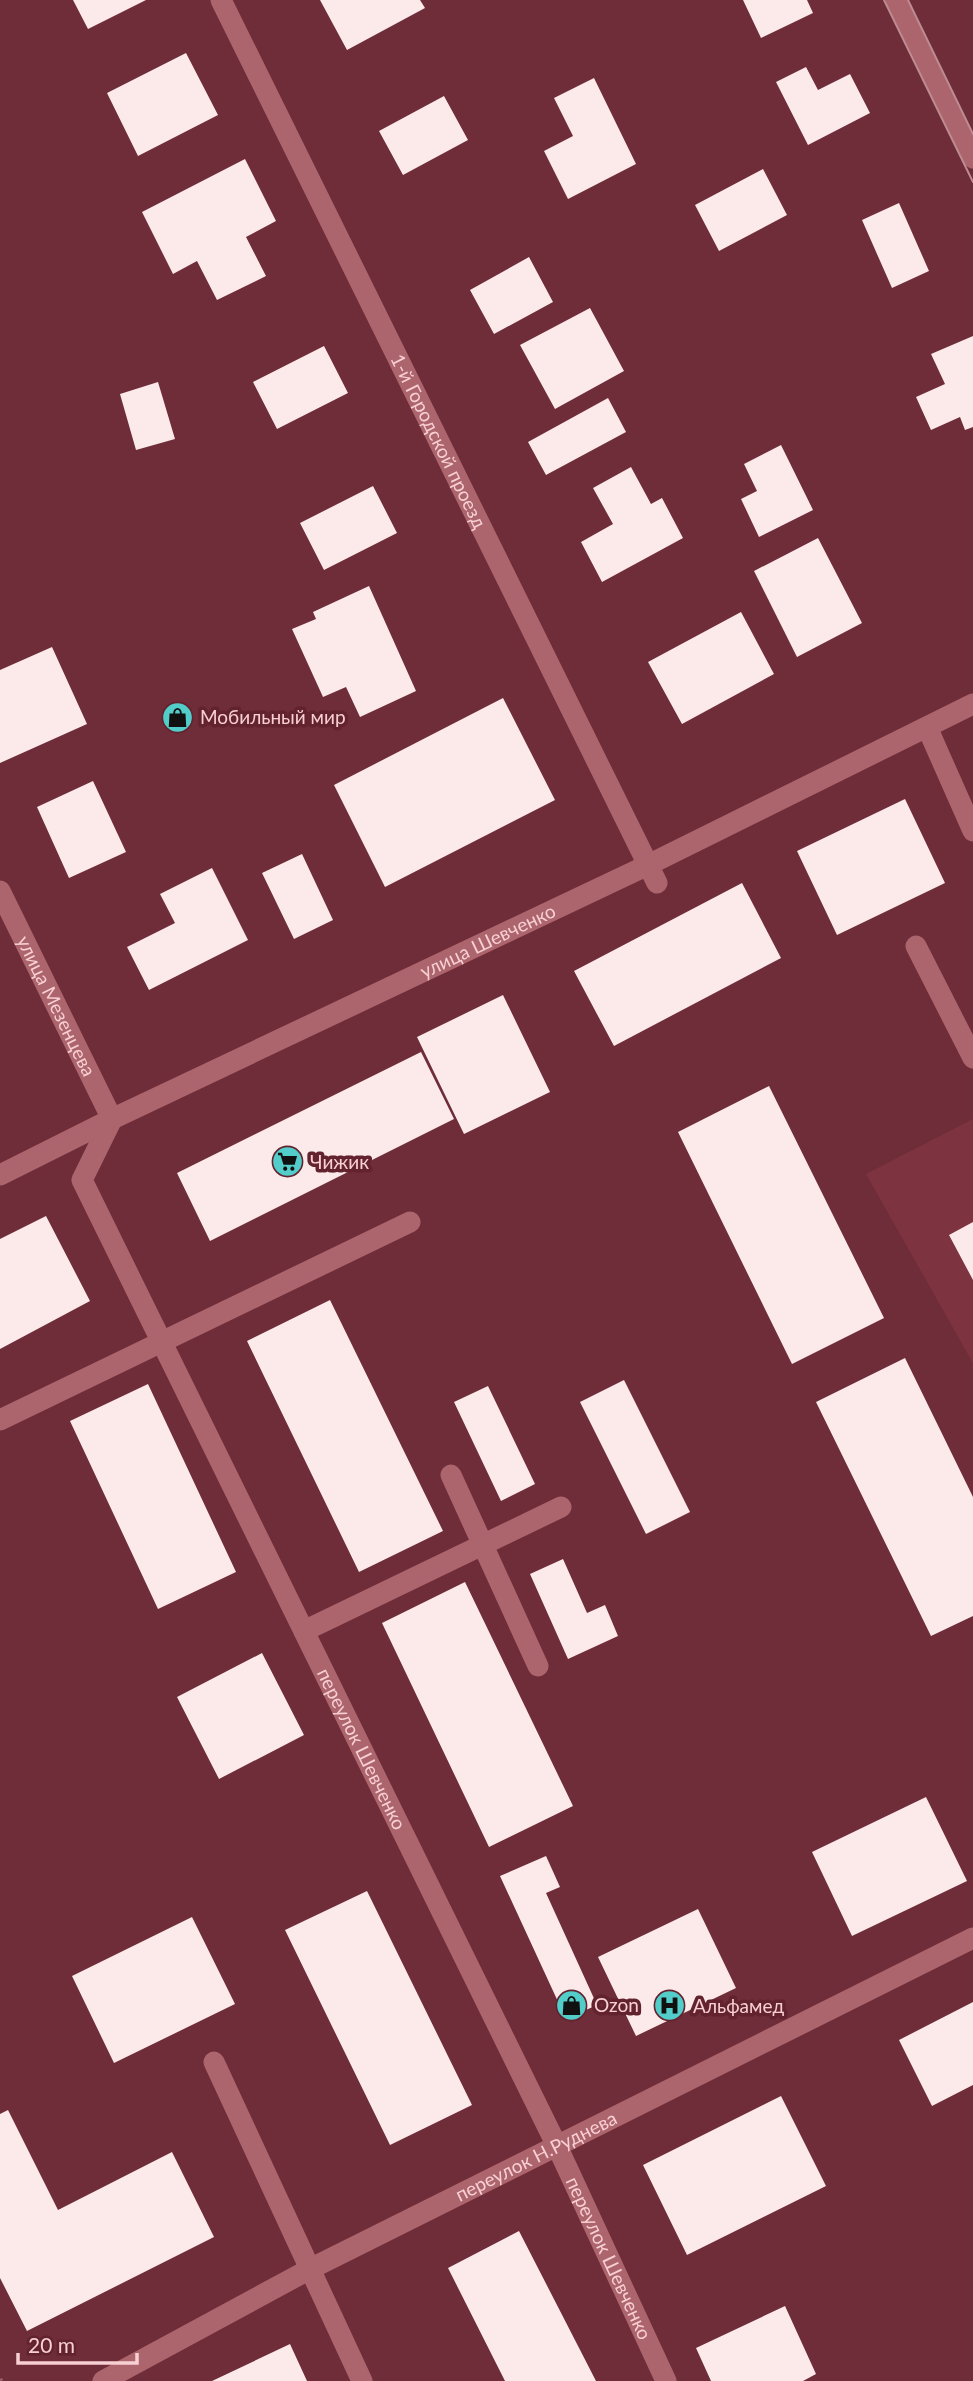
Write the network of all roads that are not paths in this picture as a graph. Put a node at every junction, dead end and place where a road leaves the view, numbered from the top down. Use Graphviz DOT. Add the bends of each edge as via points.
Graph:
graph roads {
  1 [pos="221,0"];
  2 [pos="896,0"];
  3 [pos="973,158"];
  4 [pos="973,704"];
  5 [pos="927,727"];
  6 [pos="973,831"];
  7 [pos="652,874"];
  8 [pos="0,891"];
  9 [pos="916,946"];
  10 [pos="970,1044"];
  11 [pos="112,1119"];
  12 [pos="0,1175"];
  13 [pos="410,1222"];
  14 [pos="162,1342"];
  15 [pos="0,1420"];
  16 [pos="451,1475"];
  17 [pos="561,1507"];
  18 [pos="483,1544"];
  19 [pos="303,1631"];
  20 [pos="538,1667"];
  21 [pos="973,1938"];
  22 [pos="214,2062"];
  23 [pos="557,2146"];
  24 [pos="310,2269"];
  25 [pos="103,2381"];
  26 [pos="362,2381"];
  27 [pos="666,2381"];
  1 -- 7 [label="street, 1-й Городской проезд"];
  2 -- 3 [label="street"];
  4 -- 5 [label="street, улица Шевченко"];
  5 -- 6 [label="street"];
  5 -- 7 [label="street, улица Шевченко"];
  7 -- 11 [label="street, улица Шевченко"];
  8 -- 11 [label="street, улица Мезенцева"];
  9 -- 10 [label="street"];
  11 -- 12 [label="street, улица Шевченко"];
  11 -- 14 [label="street, переулок Шевченко" via="82,1180"];
  13 -- 14 [label="street"];
  14 -- 15 [label="street"];
  14 -- 19 [label="street, переулок Шевченко"];
  16 -- 18 [label="street"];
  17 -- 18 [label="street"];
  18 -- 19 [label="street"];
  18 -- 20 [label="street"];
  19 -- 23 [label="street, переулок Шевченко"];
  21 -- 23 [label="street, переулок Н.Руднева"];
  22 -- 24 [label="street"];
  23 -- 24 [label="street, переулок Н.Руднева"];
  23 -- 27 [label="street, переулок Шевченко"];
  24 -- 25 [label="street, переулок Н.Руднева"];
  24 -- 26 [label="street"];
}
